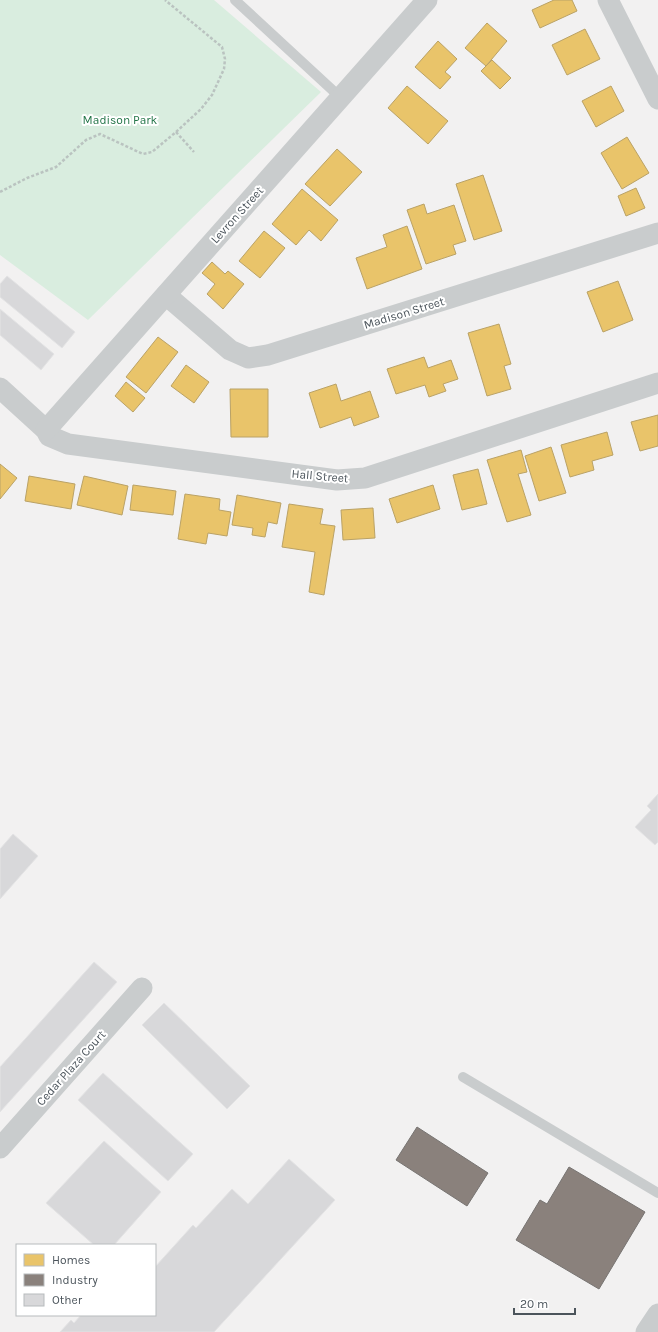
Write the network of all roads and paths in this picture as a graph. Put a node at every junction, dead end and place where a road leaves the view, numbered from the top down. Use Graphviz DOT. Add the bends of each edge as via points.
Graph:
graph roads {
  1 [pos="165,0"];
  2 [pos="235,0"];
  3 [pos="428,0"];
  4 [pos="608,0"];
  5 [pos="341,98"];
  6 [pos="658,99"];
  7 [pos="176,132"];
  8 [pos="194,152"];
  9 [pos="0,192"];
  10 [pos="658,233"];
  11 [pos="166,295"];
  12 [pos="658,383"];
  13 [pos="0,388"];
  14 [pos="46,430"];
  15 [pos="142,988"];
  16 [pos="463,1077"];
  17 [pos="0,1148"];
  18 [pos="658,1193"];
  19 [pos="658,1314"];
  20 [pos="646,1332"];
  1 -- 7 [label="path" via="222,47 225,59 224,69 212,96"];
  2 -- 5 [label="lane"];
  3 -- 5 [label="street, Levron Street"];
  4 -- 6 [label="street"];
  5 -- 11 [label="street, Levron Street"];
  7 -- 8 [label="path"];
  7 -- 9 [label="path" via="152,152 144,154 100,134 86,140 56,167"];
  10 -- 11 [label="street, Madison Street" via="268,355 248,358 230,350"];
  11 -- 14 [label="street, Levron Street"];
  12 -- 14 [label="street, Hall Street" via="364,478 338,480 68,444 49,436"];
  13 -- 14 [label="street, Hall Street"];
  15 -- 17 [label="street, Cedar Plaza Court"];
  16 -- 18 [label="lane"];
  19 -- 20 [label="street"];
}
